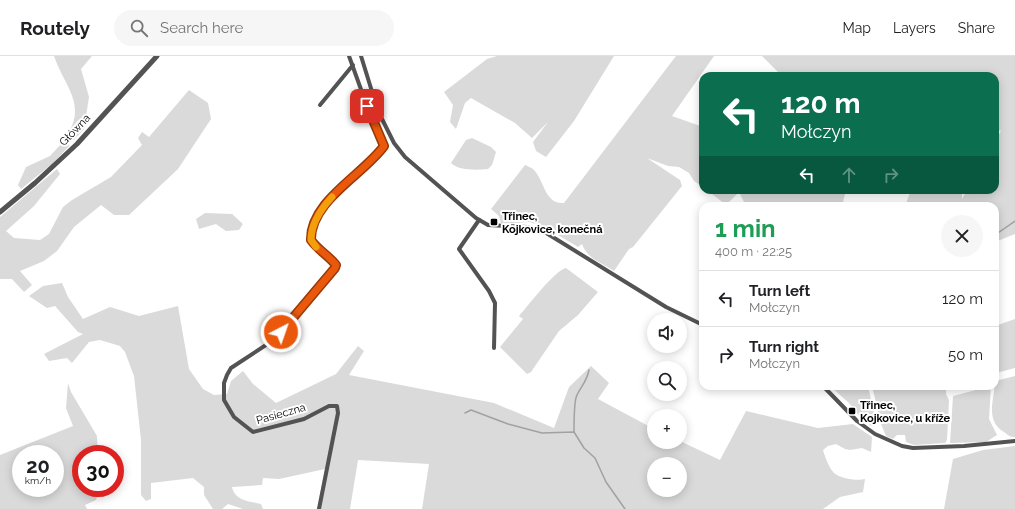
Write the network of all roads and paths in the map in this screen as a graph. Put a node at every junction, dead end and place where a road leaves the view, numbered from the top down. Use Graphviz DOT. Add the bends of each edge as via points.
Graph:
graph roads {
  1 [pos="157,56"];
  2 [pos="349,56"];
  3 [pos="361,56"];
  4 [pos="353,65"];
  5 [pos="320,105"];
  6 [pos="0,212"];
  7 [pos="479,220"];
  8 [pos="699,323"];
  9 [pos="494,348"];
  10 [pos="827,390"];
  11 [pos="1015,441"];
  12 [pos="319,509"];
  1 -- 6 [label="street, Główna" via="76,144 35,184"];
  2 -- 4 [label="street"];
  3 -- 7 [label="street" via="378,111 394,143 405,158"];
  4 -- 5 [label="street"];
  4 -- 12 [label="street, Pasieczna" via="384,146 320,212 312,230 311,240 332,260 335,268 275,339 231,368 224,383 224,400 234,417 253,432 304,419 329,406 337,406 338,413"];
  7 -- 8 [label="street" via="488,225 527,227 543,231 666,307"];
  7 -- 9 [label="street" via="459,250 495,303"];
  10 -- 11 [label="street" via="857,421 875,434 902,446 913,448"];
}
